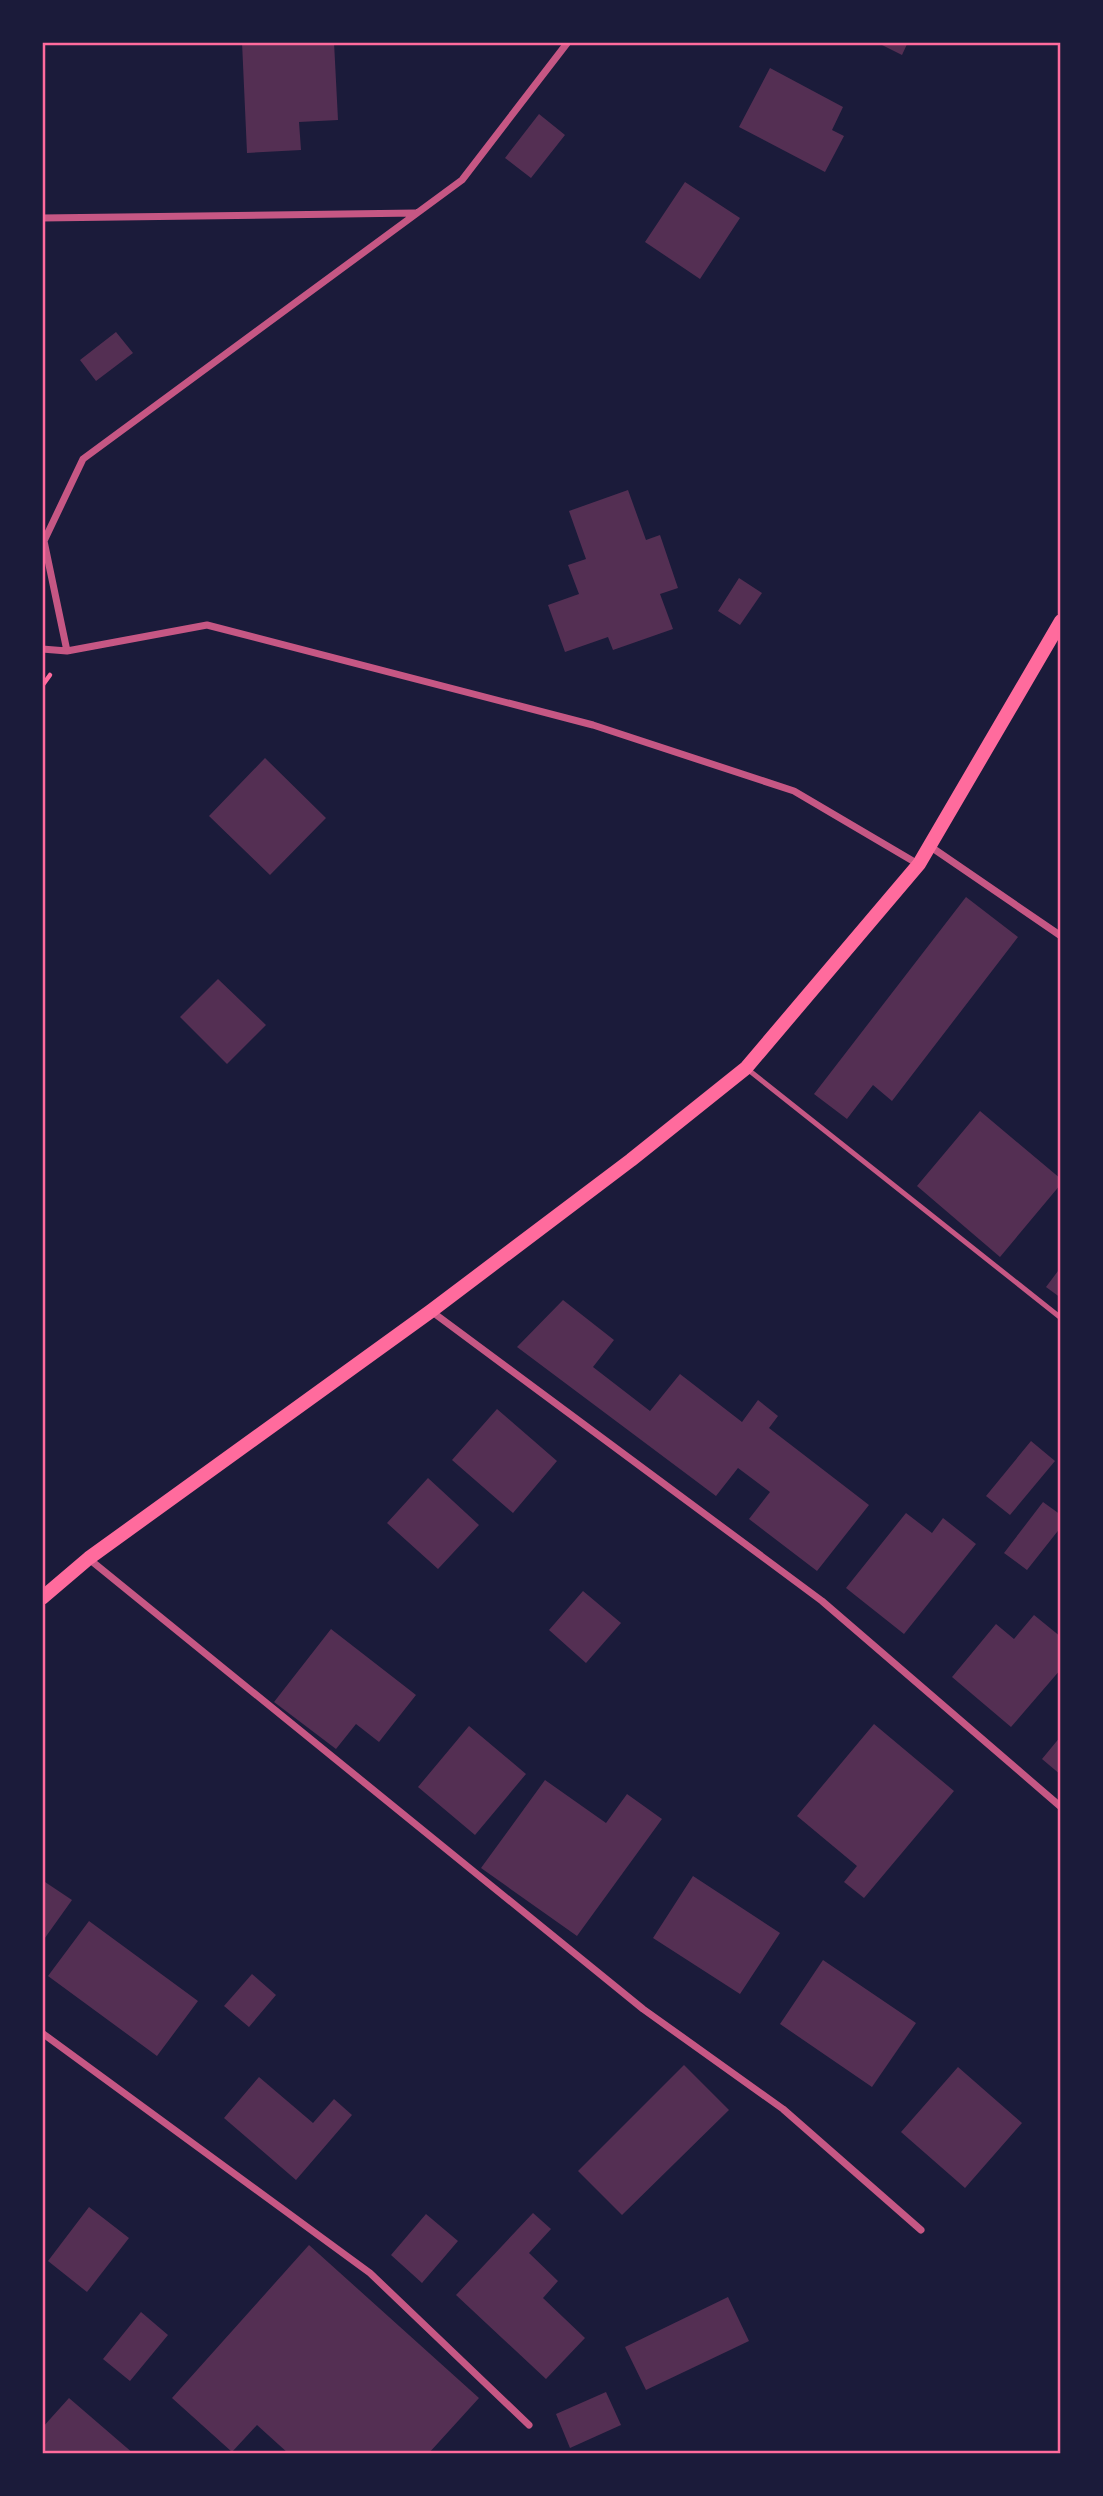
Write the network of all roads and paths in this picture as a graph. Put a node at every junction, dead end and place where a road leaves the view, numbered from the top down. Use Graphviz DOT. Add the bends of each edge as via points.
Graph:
graph roads {
  1 [pos="568,42"];
  2 [pos="417,213"];
  3 [pos="42,218"];
  4 [pos="1061,621"];
  5 [pos="42,649"];
  6 [pos="67,651"];
  7 [pos="930,847"];
  8 [pos="919,864"];
  9 [pos="1061,936"];
  10 [pos="746,1068"];
  11 [pos="431,1311"];
  12 [pos="1061,1318"];
  13 [pos="89,1558"];
  14 [pos="42,1598"];
  15 [pos="1061,1807"];
  16 [pos="42,2034"];
  17 [pos="921,2230"];
  18 [pos="529,2425"];
  1 -- 2 [label="street" via="462,180"];
  2 -- 3 [label="street"];
  2 -- 6 [label="street" via="83,459 44,541"];
  4 -- 7 [label="main road"];
  5 -- 6 [label="street"];
  6 -- 8 [label="street" via="207,625 593,725 794,791"];
  7 -- 8 [label="main road"];
  7 -- 9 [label="street"];
  8 -- 10 [label="main road"];
  10 -- 11 [label="main road"];
  10 -- 12 [label="lane"];
  11 -- 13 [label="main road"];
  11 -- 15 [label="street" via="822,1601"];
  13 -- 14 [label="main road"];
  13 -- 17 [label="street" via="643,2009 783,2109"];
  16 -- 18 [label="street" via="370,2273"];
}
